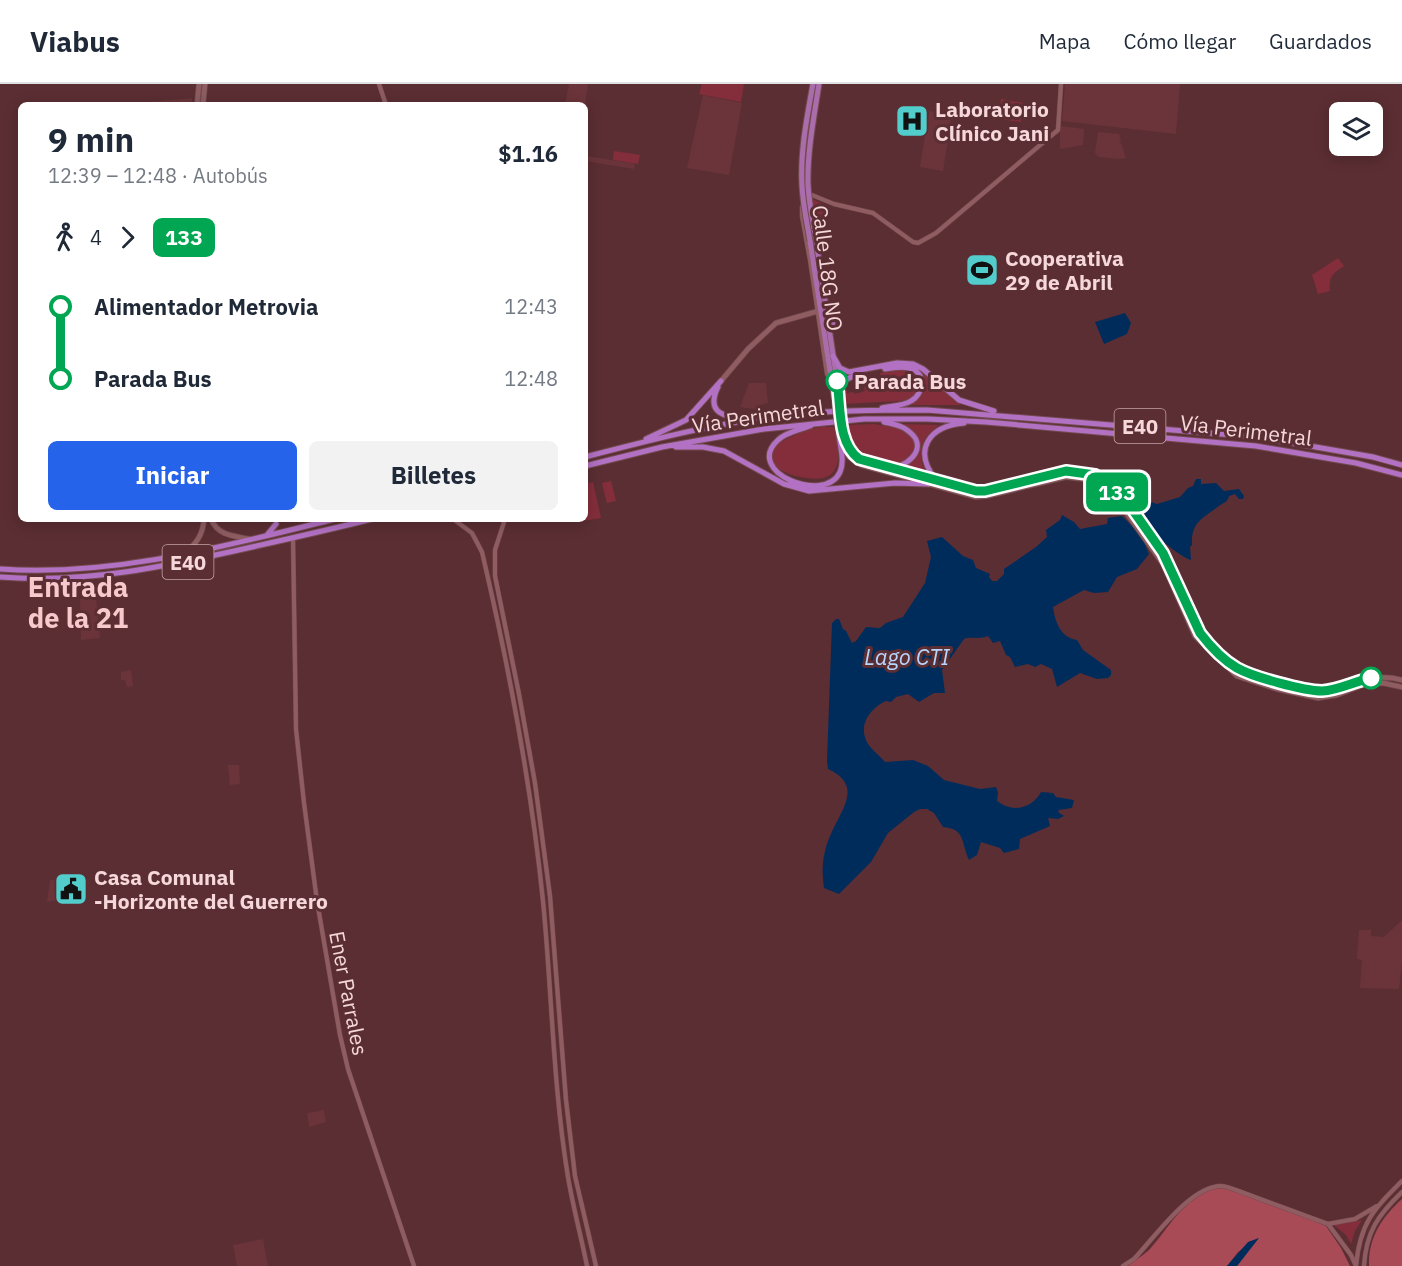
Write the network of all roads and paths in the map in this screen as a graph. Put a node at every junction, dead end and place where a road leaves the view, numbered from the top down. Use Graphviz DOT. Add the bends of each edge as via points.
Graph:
graph roads {
  1 [pos="199,84"];
  2 [pos="205,84"];
  3 [pos="379,84"];
  4 [pos="816,84"];
  5 [pos="1061,84"];
  6 [pos="197,102"];
  7 [pos="204,102"];
  8 [pos="385,102"];
  9 [pos="804,192"];
  10 [pos="813,241"];
  11 [pos="831,306"];
  12 [pos="820,310"];
  13 [pos="833,353"];
  14 [pos="721,381"];
  15 [pos="840,395"];
  16 [pos="837,402"];
  17 [pos="875,410"];
  18 [pos="1025,417"];
  19 [pos="763,418"];
  20 [pos="864,419"];
  21 [pos="986,422"];
  22 [pos="817,423"];
  23 [pos="842,433"];
  24 [pos="634,444"];
  25 [pos="662,447"];
  26 [pos="588,456"];
  27 [pos="588,465"];
  28 [pos="1402,465"];
  29 [pos="893,468"];
  30 [pos="1402,475"];
  31 [pos="1034,477"];
  32 [pos="929,484"];
  33 [pos="1036,484"];
  34 [pos="943,485"];
  35 [pos="965,491"];
  36 [pos="204,522"];
  37 [pos="212,522"];
  38 [pos="322,522"];
  39 [pos="359,522"];
  40 [pos="457,522"];
  41 [pos="504,522"];
  42 [pos="276,524"];
  43 [pos="267,535"];
  44 [pos="293,537"];
  45 [pos="250,539"];
  46 [pos="183,554"];
  47 [pos="0,569"];
  48 [pos="0,577"];
  49 [pos="513,663"];
  50 [pos="506,664"];
  51 [pos="1402,680"];
  52 [pos="1402,687"];
  53 [pos="1402,1181"];
  54 [pos="1402,1192"];
  55 [pos="1388,1195"];
  56 [pos="1392,1202"];
  57 [pos="1377,1206"];
  58 [pos="1328,1224"];
  59 [pos="414,1266"];
  60 [pos="587,1266"];
  61 [pos="596,1266"];
  62 [pos="1123,1266"];
  63 [pos="1356,1266"];
  64 [pos="1365,1266"];
  1 -- 6 [label="main road"];
  2 -- 7 [label="main road"];
  3 -- 8 [label="street"];
  4 -- 9 [label="street, Calle 18G NO"];
  4 -- 10 [label="main road, bridge" via="804,143 802,184"];
  5 -- 9 [label="street" via="1058,130 936,233 918,243 873,213"];
  9 -- 12 [label="street, Calle 18G NO" via="802,216"];
  10 -- 12 [label="main road"];
  10 -- 13 [label="main road"];
  11 -- 13 [label="main road"];
  12 -- 14 [label="main road" via="776,323"];
  12 -- 16 [label="main road"];
  13 -- 15 [label="main road"];
  13 -- 18 [label="highway" via="840,368 849,372 913,364 964,402"];
  14 -- 19 [label="highway" via="714,402 720,413 737,418"];
  14 -- 24 [label="highway" via="686,420"];
  15 -- 16 [label="main road"];
  15 -- 17 [label="highway" via="843,381 855,375 906,367 920,374 921,389 913,400"];
  16 -- 23 [label="main road, bridge"];
  17 -- 18 [label="highway, Vía Perimetral / E40"];
  17 -- 19 [label="highway, Vía Perimetral / E40"];
  18 -- 28 [label="highway, Vía Perimetral / E40" via="1258,437 1373,456"];
  19 -- 24 [label="highway, Vía Perimetral / E40"];
  20 -- 21 [label="highway, Vía Perimetral / E40"];
  20 -- 22 [label="highway, Vía Perimetral / E40"];
  20 -- 29 [label="highway" via="896,425 914,438 913,459"];
  21 -- 30 [label="highway, Vía Perimetral / E40" via="1256,446"];
  21 -- 34 [label="highway" via="948,426 930,437 926,445 927,466"];
  22 -- 23 [label="highway" via="774,444 770,460 773,468 788,480 822,484 838,476"];
  22 -- 25 [label="highway, Vía Perimetral / E40"];
  23 -- 29 [label="main road" via="857,458"];
  23 -- 32 [label="main road" via="845,452 856,463"];
  24 -- 26 [label="highway, Vía Perimetral / E40"];
  25 -- 27 [label="highway, Vía Perimetral / E40"];
  25 -- 32 [label="highway" via="720,450 784,484 809,491"];
  29 -- 34 [label="main road"];
  31 -- 33 [label="main road"];
  31 -- 35 [label="main road" via="985,491"];
  31 -- 51 [label="main road" via="1066,471 1095,475 1112,486 1168,561 1200,633 1235,667 1322,691 1371,678"];
  32 -- 34 [label="main road"];
  33 -- 35 [label="main road" via="987,496 976,497"];
  33 -- 52 [label="main road" via="1081,477 1116,497 1163,564 1195,636 1237,676 1318,698 1365,684"];
  34 -- 35 [label="main road"];
  36 -- 46 [label="main road" via="199,538"];
  37 -- 45 [label="main road" via="223,533"];
  38 -- 43 [label="highway, E40"];
  39 -- 44 [label="highway, E40"];
  40 -- 50 [label="street" via="472,533 482,552"];
  41 -- 49 [label="street" via="495,550 495,576"];
  42 -- 43 [label="highway"];
  43 -- 45 [label="highway, E40"];
  44 -- 48 [label="highway, E40" via="118,574 45,579"];
  44 -- 59 [label="street, Ener Parrales" via="296,729 317,901 348,1069"];
  45 -- 46 [label="highway, E40"];
  46 -- 47 [label="highway, E40" via="69,571"];
  49 -- 50 [label="street"];
  49 -- 61 [label="street" via="535,783 551,909 575,1176"];
  50 -- 60 [label="street" via="528,784 568,1177"];
  53 -- 55 [label="street"];
  54 -- 56 [label="street"];
  55 -- 56 [label="street"];
  55 -- 57 [label="street"];
  56 -- 64 [label="street" via="1368,1238"];
  57 -- 58 [label="street" via="1355,1219"];
  57 -- 63 [label="street" via="1361,1237"];
  58 -- 62 [label="street" via="1222,1186 1187,1201"];
  58 -- 63 [label="street"];
}
